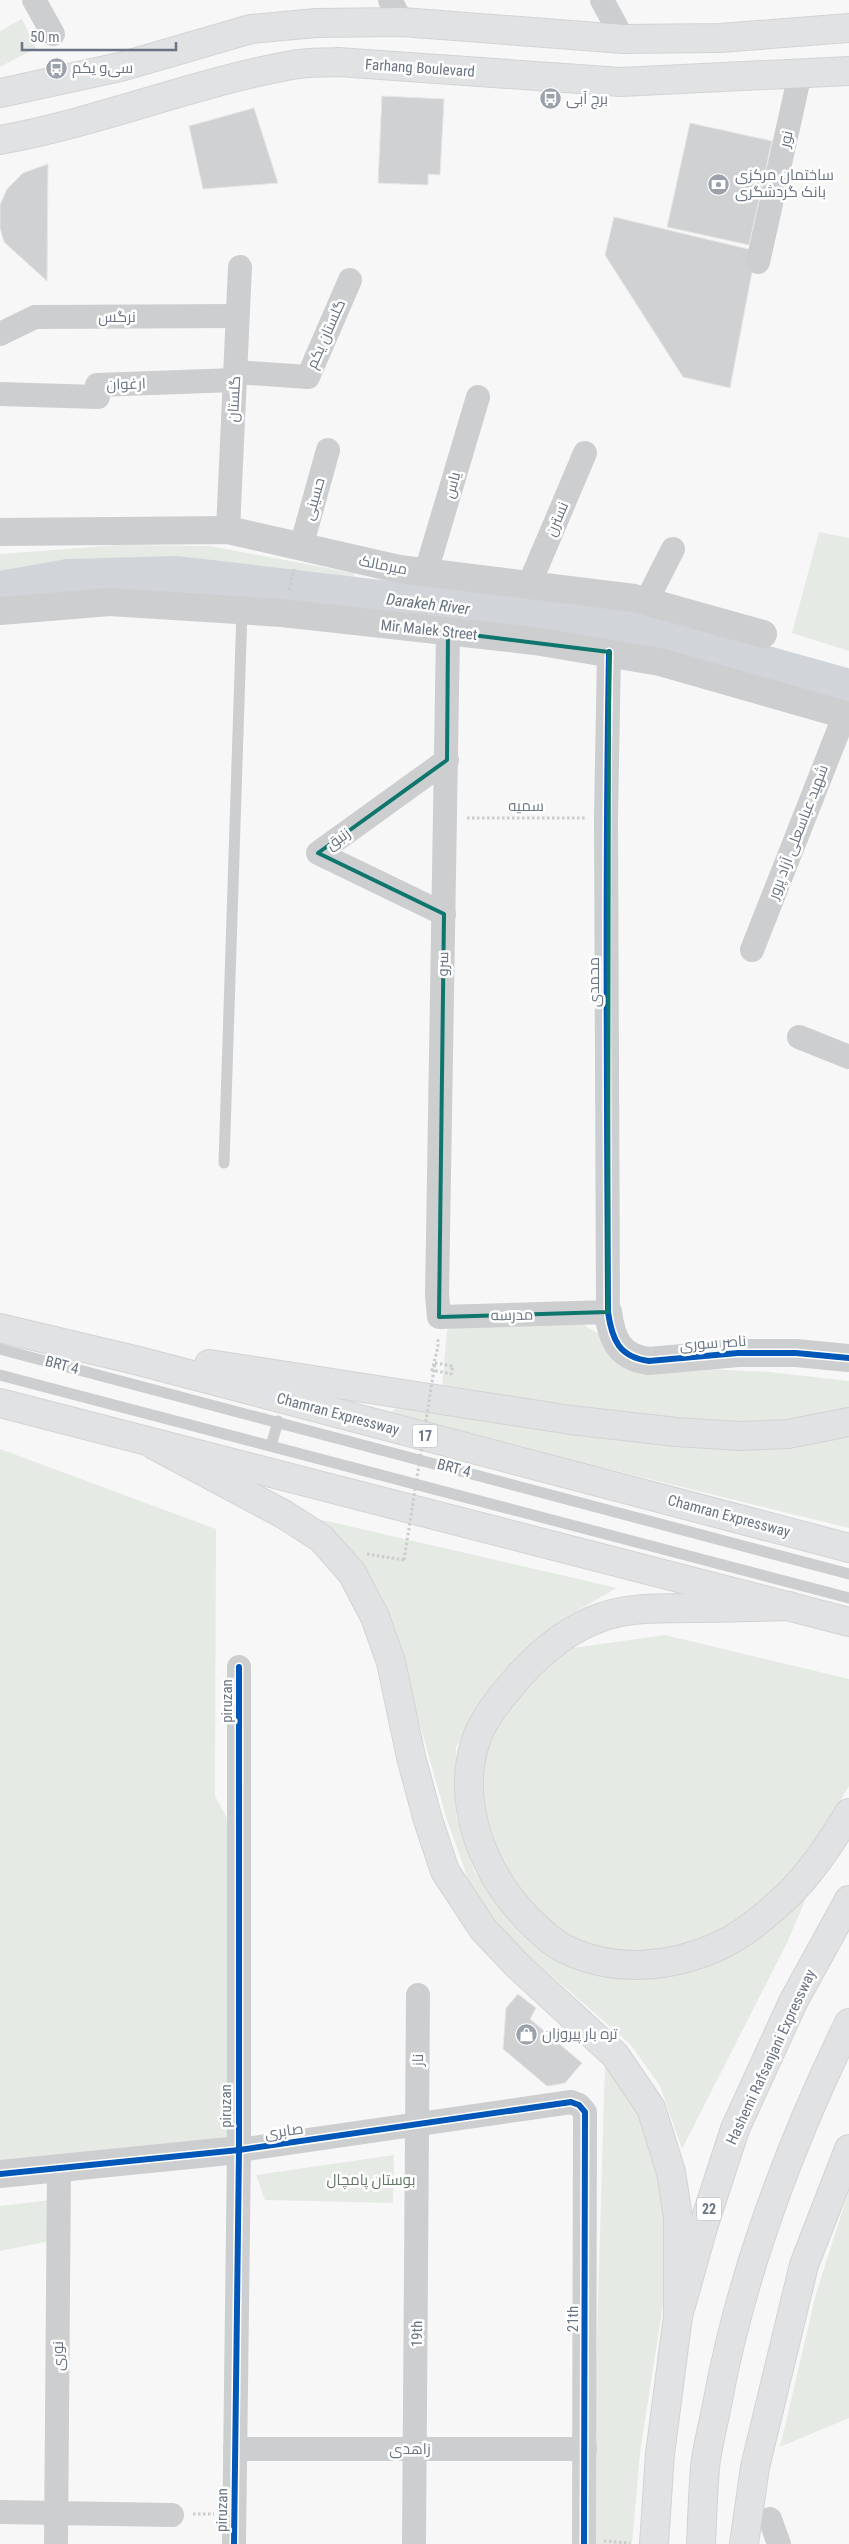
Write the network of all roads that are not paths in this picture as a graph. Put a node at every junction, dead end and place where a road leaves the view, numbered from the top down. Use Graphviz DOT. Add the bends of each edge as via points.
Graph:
graph roads {
  1 [pos="34,0"];
  2 [pos="602,0"];
  3 [pos="396,11"];
  4 [pos="849,28"];
  5 [pos="53,34"];
  6 [pos="623,39"];
  7 [pos="849,71"];
  8 [pos="800,74"];
  9 [pos="0,93"];
  10 [pos="0,140"];
  11 [pos="758,262"];
  12 [pos="240,267"];
  13 [pos="350,280"];
  14 [pos="237,316"];
  15 [pos="0,334"];
  16 [pos="235,376"];
  17 [pos="0,394"];
  18 [pos="478,398"];
  19 [pos="328,450"];
  20 [pos="585,452"];
  21 [pos="228,530"];
  22 [pos="0,532"];
  23 [pos="301,547"];
  24 [pos="673,549"];
  25 [pos="426,572"];
  26 [pos="529,585"];
  27 [pos="646,602"];
  28 [pos="242,610"];
  29 [pos="0,611"];
  30 [pos="448,632"];
  31 [pos="763,634"];
  32 [pos="609,652"];
  33 [pos="847,715"];
  34 [pos="447,760"];
  35 [pos="444,914"];
  36 [pos="752,950"];
  37 [pos="799,1037"];
  38 [pos="849,1057"];
  39 [pos="224,1163"];
  40 [pos="438,1306"];
  41 [pos="608,1312"];
  42 [pos="0,1328"];
  43 [pos="0,1349"];
  44 [pos="849,1358"];
  45 [pos="135,1360"];
  46 [pos="0,1375"];
  47 [pos="0,1403"];
  48 [pos="278,1421"];
  49 [pos="849,1422"];
  50 [pos="154,1445"];
  51 [pos="271,1446"];
  52 [pos="849,1548"];
  53 [pos="849,1574"];
  54 [pos="849,1598"];
  55 [pos="789,1606"];
  56 [pos="849,1622"];
  57 [pos="239,1667"];
  58 [pos="849,1813"];
  59 [pos="849,1900"];
  60 [pos="418,1995"];
  61 [pos="849,2023"];
  62 [pos="571,2102"];
  63 [pos="419,2124"];
  64 [pos="849,2149"];
  65 [pos="239,2150"];
  66 [pos="59,2168"];
  67 [pos="0,2174"];
  68 [pos="678,2316"];
  69 [pos="235,2449"];
  70 [pos="416,2449"];
  71 [pos="585,2449"];
  72 [pos="703,2509"];
  73 [pos="0,2512"];
  74 [pos="57,2513"];
  75 [pos="172,2515"];
  76 [pos="770,2519"];
  77 [pos="591,2542"];
  78 [pos="56,2544"];
  79 [pos="234,2544"];
  80 [pos="414,2544"];
  81 [pos="654,2544"];
  82 [pos="701,2544"];
  83 [pos="708,2544"];
  84 [pos="744,2544"];
  85 [pos="779,2544"];
  1 -- 5 [label="street"];
  2 -- 6 [label="street"];
  3 -- 6 [label="main road"];
  3 -- 9 [label="main road" via="251,29 120,67"];
  4 -- 6 [label="main road" via="720,38"];
  7 -- 8 [label="main road, Farhang Boulevard"];
  8 -- 10 [label="main road, Farhang Boulevard" via="621,82 338,62 294,64 231,78 42,132"];
  8 -- 11 [label="street, نور"];
  12 -- 14 [label="street, گلستان"];
  13 -- 16 [label="street, گلستان یکم" via="308,377"];
  14 -- 15 [label="street, نرگس" via="35,317"];
  14 -- 16 [label="street, گلستان"];
  16 -- 17 [label="street, ارغوان" via="97,385 98,396"];
  16 -- 21 [label="street, گلستان"];
  18 -- 25 [label="street, یاس"];
  19 -- 23 [label="street, حسینی"];
  20 -- 26 [label="street, نسترن"];
  21 -- 22 [label="street, میرمالک"];
  21 -- 23 [label="street, میرمالک"];
  23 -- 25 [label="street, میرمالک"];
  24 -- 27 [label="street"];
  25 -- 26 [label="street, میرمالک"];
  26 -- 27 [label="street, میرمالک"];
  27 -- 31 [label="street, میرمالک"];
  28 -- 29 [label="street, Mir Malek Street" via="110,602"];
  28 -- 30 [label="street, Mir Malek Street"];
  28 -- 39 [label="lane"];
  30 -- 32 [label="street, Mir Malek Street"];
  30 -- 34 [label="street, سرو"];
  32 -- 33 [label="street, Mir Malek Street" via="660,662"];
  32 -- 41 [label="street, محمدی" via="606,818"];
  33 -- 36 [label="street, شهید عباسعلی آزاد پرور"];
  34 -- 35 [label="street, سرو"];
  34 -- 35 [label="street, زنبق" via="318,853"];
  35 -- 40 [label="street, سرو"];
  37 -- 38 [label="street"];
  40 -- 41 [label="street, مدرسه"];
  41 -- 44 [label="street, ناصر سوری" via="611,1332 617,1344 636,1359 649,1361 738,1353 796,1353"];
  42 -- 45 [label="main road, Chamran Expressway / 17"];
  43 -- 48 [label="lane, BRT 4"];
  45 -- 49 [label="main road" via="196,1362 571,1420 676,1432 740,1436 788,1434"];
  45 -- 52 [label="main road, Chamran Expressway / 17"];
  46 -- 51 [label="lane, BRT 4"];
  47 -- 50 [label="main road"];
  48 -- 51 [label="lane"];
  48 -- 53 [label="lane, BRT 4"];
  50 -- 55 [label="main road"];
  50 -- 68 [label="main road" via="285,1515 322,1539 352,1573 375,1617 391,1662 411,1757 445,1871 483,1929 517,1965 615,2055 651,2108 671,2172 678,2217"];
  51 -- 54 [label="lane, BRT 4"];
  55 -- 56 [label="main road"];
  55 -- 58 [label="main road" via="645,1609 614,1613 576,1628 557,1640 508,1688 484,1722 476,1740 470,1762 469,1789 476,1834 492,1873 504,1891 550,1939 584,1956 622,1965 638,1965 683,1960 740,1933 810,1870"];
  57 -- 65 [label="street, piruzan"];
  59 -- 68 [label="main road, Hashemi Rafsanjani Expressway / 22" via="793,2002 736,2129"];
  60 -- 63 [label="street, ناز"];
  61 -- 72 [label="main road" via="776,2193 740,2304 706,2467"];
  62 -- 63 [label="street, صابری"];
  62 -- 71 [label="street, 21th" via="585,2112"];
  63 -- 65 [label="street, صابری"];
  63 -- 70 [label="street, 19th"];
  64 -- 84 [label="main road" via="804,2265 755,2467"];
  65 -- 66 [label="street, صابری"];
  65 -- 69 [label="street, piruzan"];
  66 -- 67 [label="street, صابری"];
  66 -- 74 [label="street, نوری"];
  68 -- 81 [label="main road, Hashemi Rafsanjani Expressway / 22" via="660,2454"];
  69 -- 70 [label="street, زاهدی"];
  69 -- 79 [label="street, piruzan"];
  70 -- 71 [label="street, زاهدی"];
  70 -- 80 [label="street, 19th"];
  71 -- 77 [label="street, 21th"];
  72 -- 82 [label="main road"];
  72 -- 83 [label="main road"];
  73 -- 74 [label="street"];
  74 -- 75 [label="street"];
  74 -- 78 [label="street, نوری"];
  76 -- 85 [label="street"];
}
